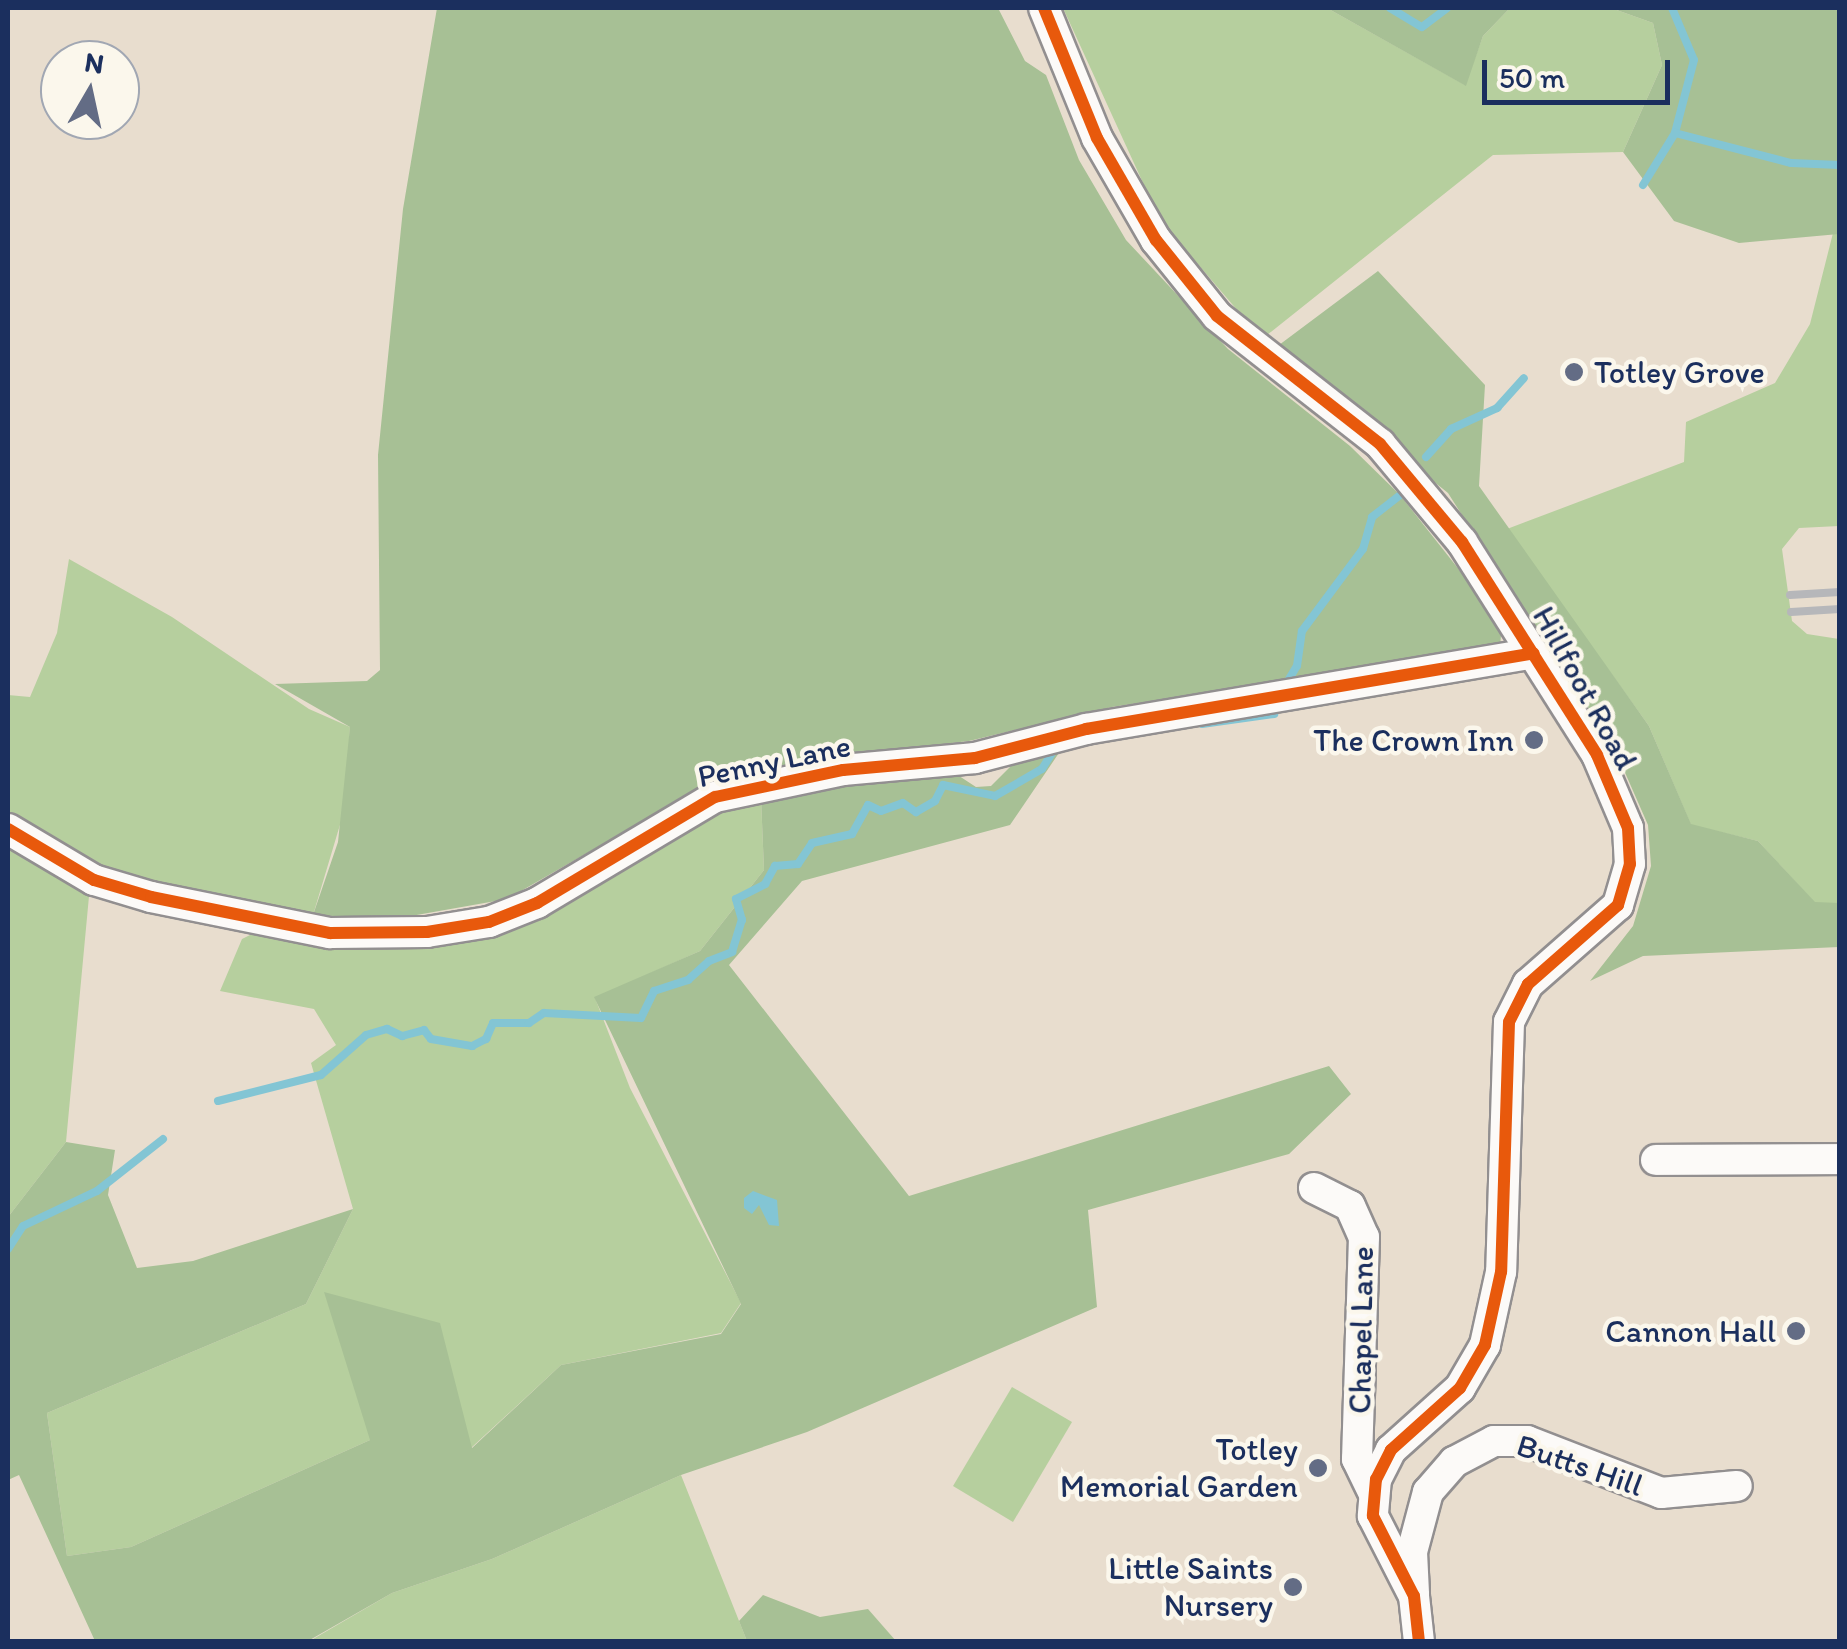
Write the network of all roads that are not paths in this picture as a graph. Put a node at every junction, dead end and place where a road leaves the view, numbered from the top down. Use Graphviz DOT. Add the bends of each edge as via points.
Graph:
graph roads {
  1 [pos="1044,8"];
  2 [pos="1534,653"];
  3 [pos="8,829"];
  4 [pos="1840,1159"];
  5 [pos="1656,1160"];
  6 [pos="1314,1188"];
  7 [pos="1737,1486"];
  8 [pos="1374,1494"];
  9 [pos="1414,1596"];
  10 [pos="1419,1642"];
  1 -- 2 [label="street, Hillfoot Road" via="1097,138 1156,240 1217,316 1380,444 1462,542"];
  2 -- 3 [label="street, Penny Lane" via="1086,729 975,758 844,770 715,797 537,903 489,922 427,932 330,933 152,898 94,880"];
  2 -- 8 [label="street, Hillfoot Road" via="1597,755 1628,828 1628,880 1618,905 1528,984 1515,1005 1508,1038 1501,1272 1485,1345 1460,1388 1391,1450"];
  4 -- 5 [label="street"];
  6 -- 8 [label="street, Chapel Lane" via="1350,1206 1364,1237 1357,1459"];
  7 -- 9 [label="street, Butts Hill" via="1661,1493 1527,1441 1494,1441 1454,1462 1428,1492 1412,1552"];
  8 -- 9 [label="street" via="1382,1542"];
  9 -- 10 [label="street"];
}
